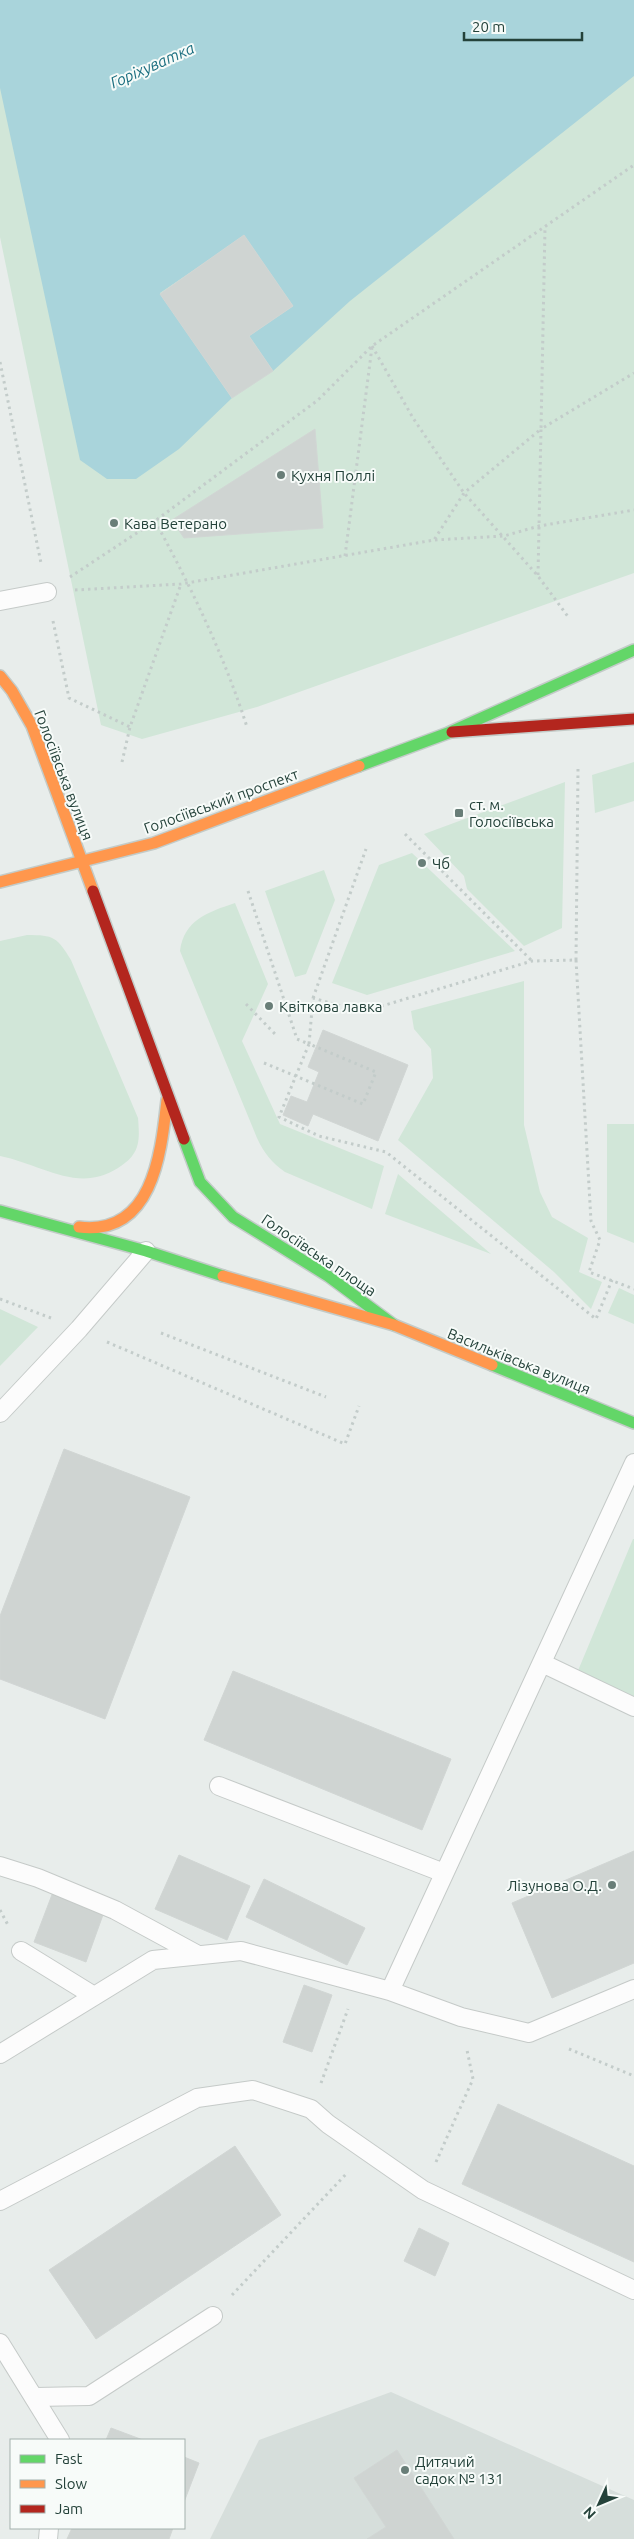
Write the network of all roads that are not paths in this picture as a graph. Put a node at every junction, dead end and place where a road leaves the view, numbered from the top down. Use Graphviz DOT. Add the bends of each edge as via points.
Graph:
graph roads {
  1 [pos="47,592"];
  2 [pos="0,601"];
  3 [pos="634,650"];
  4 [pos="0,676"];
  5 [pos="634,718"];
  6 [pos="448,733"];
  7 [pos="82,862"];
  8 [pos="0,882"];
  9 [pos="168,1096"];
  10 [pos="0,1210"];
  11 [pos="59,1227"];
  12 [pos="146,1251"];
  13 [pos="394,1325"];
  14 [pos="0,1413"];
  15 [pos="634,1424"];
  16 [pos="634,1463"];
  17 [pos="542,1663"];
  18 [pos="634,1707"];
  19 [pos="219,1786"];
  20 [pos="0,1866"];
  21 [pos="444,1874"];
  22 [pos="21,1951"];
  23 [pos="198,1956"];
  24 [pos="634,1989"];
  25 [pos="390,1991"];
  26 [pos="94,1996"];
  27 [pos="0,2054"];
  28 [pos="0,2201"];
  29 [pos="634,2290"];
  30 [pos="213,2316"];
  31 [pos="0,2343"];
  32 [pos="35,2397"];
  33 [pos="59,2439"];
  1 -- 2 [label="lane"];
  3 -- 6 [label="main road, Голосіївський проспект"];
  4 -- 7 [label="main road, Голосіївська вулиця" via="32,726"];
  5 -- 6 [label="main road, Голосіївський проспект"];
  6 -- 7 [label="main road, Голосіївський проспект" via="154,844"];
  7 -- 8 [label="main road, Голосіївський проспект"];
  7 -- 9 [label="main road, Голосіївська площа"];
  9 -- 11 [label="main road" via="160,1157 151,1185 136,1209 101,1228"];
  9 -- 13 [label="main road, Голосіївська площа" via="200,1182 233,1217 328,1276"];
  10 -- 11 [label="main road, Голосіївська площа"];
  11 -- 12 [label="main road, Голосіївська площа"];
  12 -- 13 [label="main road, Голосіївська площа" via="273,1292"];
  12 -- 14 [label="lane" via="79,1330"];
  13 -- 15 [label="main road, Васильківська вулиця"];
  16 -- 17 [label="lane"];
  17 -- 18 [label="lane"];
  17 -- 21 [label="lane"];
  19 -- 21 [label="lane"];
  20 -- 23 [label="lane" via="115,1910"];
  21 -- 25 [label="lane"];
  22 -- 26 [label="lane"];
  23 -- 25 [label="lane" via="242,1951"];
  23 -- 26 [label="lane" via="153,1960"];
  24 -- 25 [label="lane" via="529,2033 461,2017"];
  26 -- 27 [label="lane"];
  28 -- 29 [label="lane" via="197,2098 253,2090 311,2109 423,2190"];
  30 -- 32 [label="lane" via="89,2396"];
  31 -- 32 [label="lane"];
  32 -- 33 [label="lane"];
}
